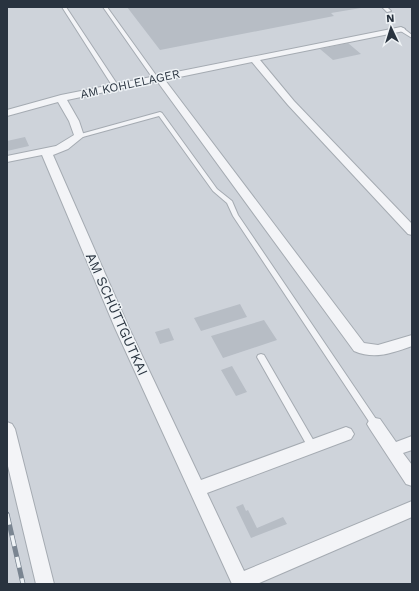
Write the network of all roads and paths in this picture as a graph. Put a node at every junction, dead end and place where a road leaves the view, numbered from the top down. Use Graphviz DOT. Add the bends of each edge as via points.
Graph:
graph roads {
  1 [pos="64,7"];
  2 [pos="105,7"];
  3 [pos="384,7"];
  4 [pos="390,11"];
  5 [pos="401,29"];
  6 [pos="412,37"];
  7 [pos="254,59"];
  8 [pos="157,78"];
  9 [pos="116,87"];
  10 [pos="61,98"];
  11 [pos="7,113"];
  12 [pos="79,136"];
  13 [pos="64,146"];
  14 [pos="7,159"];
  15 [pos="412,232"];
  16 [pos="412,340"];
  17 [pos="260,357"];
  18 [pos="375,424"];
  19 [pos="7,429"];
  20 [pos="346,434"];
  21 [pos="412,443"];
  22 [pos="312,446"];
  23 [pos="393,450"];
  24 [pos="412,479"];
  25 [pos="197,489"];
  26 [pos="412,509"];
  27 [pos="240,583"];
  28 [pos="45,584"];
  1 -- 9 [label="lane"];
  2 -- 8 [label="lane"];
  3 -- 4 [label="lane"];
  5 -- 6 [label="lane"];
  5 -- 7 [label="street, AM KOHLELAGER"];
  7 -- 8 [label="street, AM KOHLELAGER"];
  7 -- 15 [label="street" via="291,103"];
  8 -- 9 [label="street, AM KOHLELAGER"];
  8 -- 16 [label="street" via="359,347 366,352 376,352"];
  9 -- 10 [label="street, AM KOHLELAGER"];
  10 -- 11 [label="street, AM KOHLELAGER"];
  10 -- 12 [label="street"];
  12 -- 13 [label="street, AM SCHÜTTGUTKAI"];
  12 -- 18 [label="lane" via="160,114 215,190 230,202 235,215"];
  13 -- 14 [label="street, AM SCHÜTTGUTKAI"];
  13 -- 25 [label="street, AM SCHÜTTGUTKAI" via="47,154 122,328"];
  17 -- 22 [label="lane"];
  18 -- 23 [label="street"];
  19 -- 28 [label="street"];
  20 -- 22 [label="street"];
  21 -- 23 [label="street"];
  22 -- 25 [label="street"];
  23 -- 24 [label="street"];
  25 -- 27 [label="street, AM SCHÜTTGUTKAI"];
  26 -- 27 [label="street"];
}
